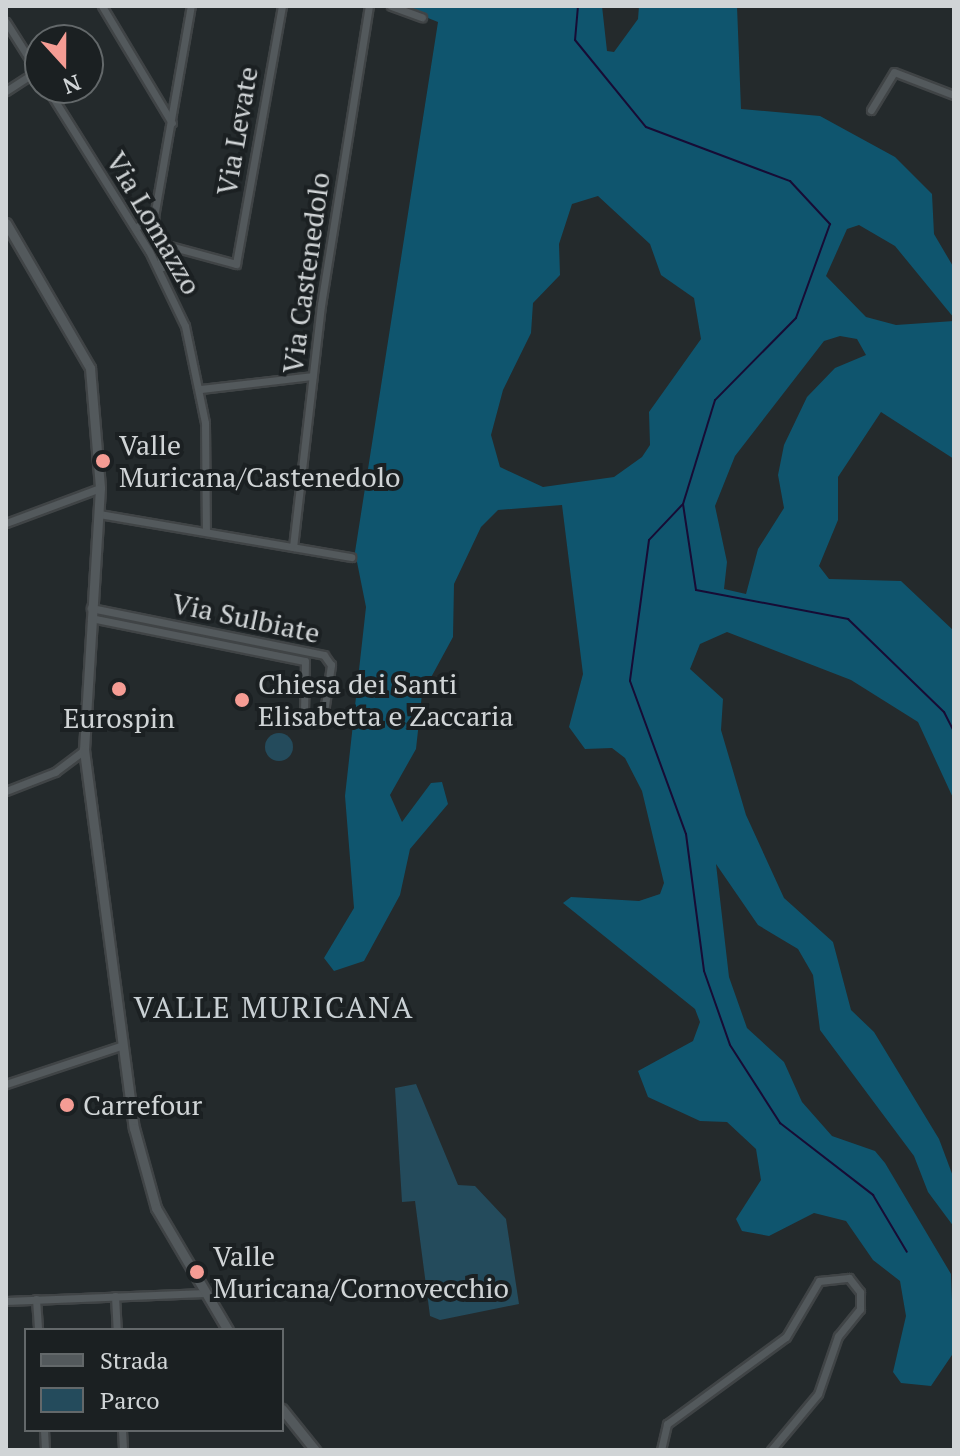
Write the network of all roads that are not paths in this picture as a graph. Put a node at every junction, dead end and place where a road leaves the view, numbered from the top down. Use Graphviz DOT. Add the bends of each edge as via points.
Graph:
graph roads {
  1 [pos="102,6"];
  2 [pos="191,6"];
  3 [pos="282,6"];
  4 [pos="369,6"];
  5 [pos="391,6"];
  6 [pos="422,17"];
  7 [pos="6,22"];
  8 [pos="24,51"];
  9 [pos="24,81"];
  10 [pos="6,91"];
  11 [pos="954,95"];
  12 [pos="57,104"];
  13 [pos="871,110"];
  14 [pos="172,123"];
  15 [pos="154,217"];
  16 [pos="6,223"];
  17 [pos="135,228"];
  18 [pos="155,242"];
  19 [pos="166,281"];
  20 [pos="312,376"];
  21 [pos="200,389"];
  22 [pos="100,488"];
  23 [pos="99,514"];
  24 [pos="6,523"];
  25 [pos="206,531"];
  26 [pos="293,547"];
  27 [pos="351,557"];
  28 [pos="91,613"];
  29 [pos="84,750"];
  30 [pos="6,791"];
  31 [pos="123,1045"];
  32 [pos="6,1084"];
  33 [pos="205,1293"];
  34 [pos="115,1296"];
  35 [pos="36,1299"];
  36 [pos="6,1301"];
  37 [pos="38,1328"];
  38 [pos="117,1328"];
  39 [pos="227,1328"];
  40 [pos="284,1411"];
  41 [pos="315,1450"];
  42 [pos="661,1450"];
  43 [pos="771,1450"];
  1 -- 14 [label="street"];
  2 -- 14 [label="street"];
  3 -- 18 [label="street, Via Levate" via="236,264"];
  4 -- 20 [label="street, Via Castenedolo"];
  5 -- 6 [label="street"];
  7 -- 8 [label="street"];
  9 -- 10 [label="street"];
  11 -- 13 [label="street" via="894,72"];
  12 -- 17 [label="street, Via Lomazzo"];
  14 -- 15 [label="street"];
  15 -- 17 [label="street"];
  15 -- 18 [label="street"];
  16 -- 22 [label="street" via="87,359"];
  17 -- 19 [label="street, Via Lomazzo"];
  18 -- 19 [label="street"];
  19 -- 21 [label="street, Via Lomazzo"];
  20 -- 21 [label="street"];
  20 -- 26 [label="street, Via Castenedolo"];
  21 -- 25 [label="street, Via Lomazzo" via="210,473"];
  22 -- 23 [label="street"];
  22 -- 24 [label="street"];
  23 -- 25 [label="street"];
  23 -- 28 [label="street"];
  25 -- 26 [label="street"];
  26 -- 27 [label="street"];
  28 -- 28 [label="street, Via Sulbiate" via="307,661 304,712 313,718 324,712 331,665 324,655"];
  28 -- 29 [label="street"];
  29 -- 30 [label="street" via="55,772"];
  29 -- 31 [label="street"];
  31 -- 32 [label="street"];
  31 -- 33 [label="street" via="149,1192"];
  33 -- 34 [label="street"];
  33 -- 39 [label="street"];
  34 -- 35 [label="street"];
  34 -- 38 [label="street"];
  35 -- 36 [label="street"];
  35 -- 37 [label="street"];
  40 -- 41 [label="street"];
  42 -- 43 [label="street" via="667,1424 786,1337 819,1281 849,1278 860,1292 860,1309 838,1336 816,1398"];
}
